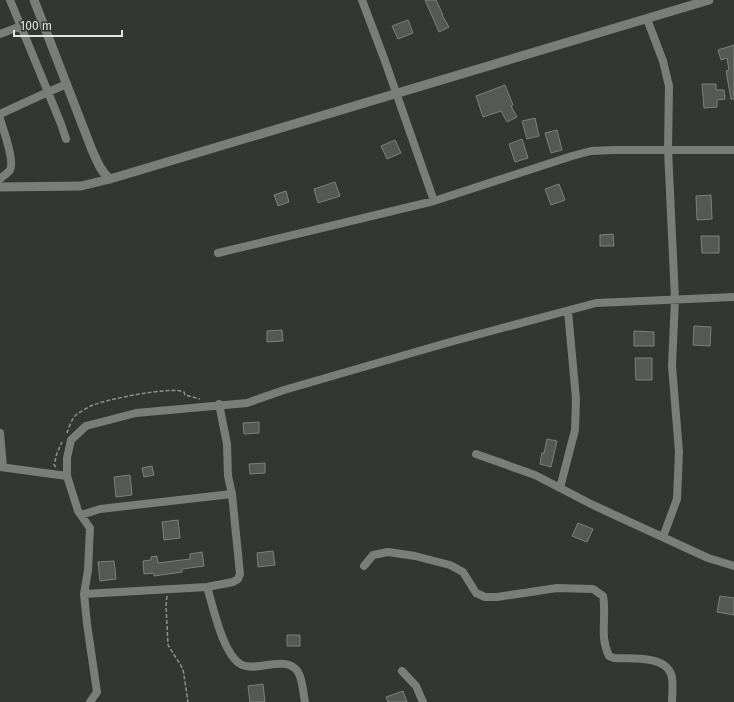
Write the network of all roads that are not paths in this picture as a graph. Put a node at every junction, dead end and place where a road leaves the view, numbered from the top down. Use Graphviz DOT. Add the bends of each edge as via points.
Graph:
graph roads {
  1 [pos="10,0"];
  2 [pos="34,0"];
  3 [pos="362,0"];
  4 [pos="709,0"];
  5 [pos="647,19"];
  6 [pos="21,26"];
  7 [pos="0,34"];
  8 [pos="67,84"];
  9 [pos="48,92"];
  10 [pos="396,94"];
  11 [pos="0,114"];
  12 [pos="0,119"];
  13 [pos="66,139"];
  14 [pos="668,150"];
  15 [pos="734,150"];
  16 [pos="0,179"];
  17 [pos="110,179"];
  18 [pos="0,187"];
  19 [pos="434,200"];
  20 [pos="218,253"];
  21 [pos="734,297"];
  22 [pos="675,299"];
  23 [pos="568,311"];
  24 [pos="219,404"];
  25 [pos="0,433"];
  26 [pos="476,454"];
  27 [pos="2,467"];
  28 [pos="66,476"];
  29 [pos="560,488"];
  30 [pos="232,494"];
  31 [pos="81,515"];
  32 [pos="663,537"];
  33 [pos="364,566"];
  34 [pos="734,566"];
  35 [pos="207,587"];
  36 [pos="84,594"];
  37 [pos="402,671"];
  38 [pos="90,702"];
  39 [pos="305,702"];
  40 [pos="423,702"];
  41 [pos="672,702"];
  1 -- 6 [label="street"];
  2 -- 8 [label="street"];
  3 -- 10 [label="street"];
  4 -- 5 [label="street"];
  5 -- 10 [label="street"];
  5 -- 14 [label="street" via="663,61 669,86"];
  6 -- 7 [label="street"];
  6 -- 9 [label="street"];
  8 -- 9 [label="street"];
  8 -- 17 [label="street" via="98,163"];
  9 -- 11 [label="street"];
  9 -- 13 [label="street"];
  10 -- 17 [label="street"];
  10 -- 19 [label="street"];
  12 -- 16 [label="street" via="8,144 10,170"];
  14 -- 15 [label="street"];
  14 -- 19 [label="street" via="591,151"];
  14 -- 22 [label="street"];
  17 -- 18 [label="street" via="81,186"];
  19 -- 20 [label="street"];
  21 -- 22 [label="street"];
  22 -- 23 [label="street" via="604,303"];
  22 -- 32 [label="street" via="672,366 679,452 677,499"];
  23 -- 24 [label="street" via="450,342 247,403"];
  23 -- 29 [label="street" via="576,398 575,430"];
  24 -- 28 [label="street" via="136,413 86,426 71,440"];
  24 -- 30 [label="street" via="227,444 228,476"];
  25 -- 27 [label="street"];
  26 -- 29 [label="street" via="535,475"];
  27 -- 28 [label="street"];
  28 -- 31 [label="street"];
  29 -- 32 [label="street"];
  30 -- 31 [label="street" via="100,509"];
  30 -- 35 [label="street" via="240,574 238,579 232,582"];
  31 -- 36 [label="street" via="90,528"];
  32 -- 34 [label="street" via="708,558"];
  33 -- 41 [label="street" via="373,555 388,552 415,556 450,565 463,572 476,593 486,597 557,588 593,590 603,596 604,646 608,656 658,661 666,666 672,675"];
  35 -- 36 [label="street"];
  35 -- 39 [label="street" via="223,641 234,659 242,665 279,663 293,666 300,677"];
  36 -- 38 [label="street" via="97,692"];
  37 -- 40 [label="street" via="416,686"];
}
